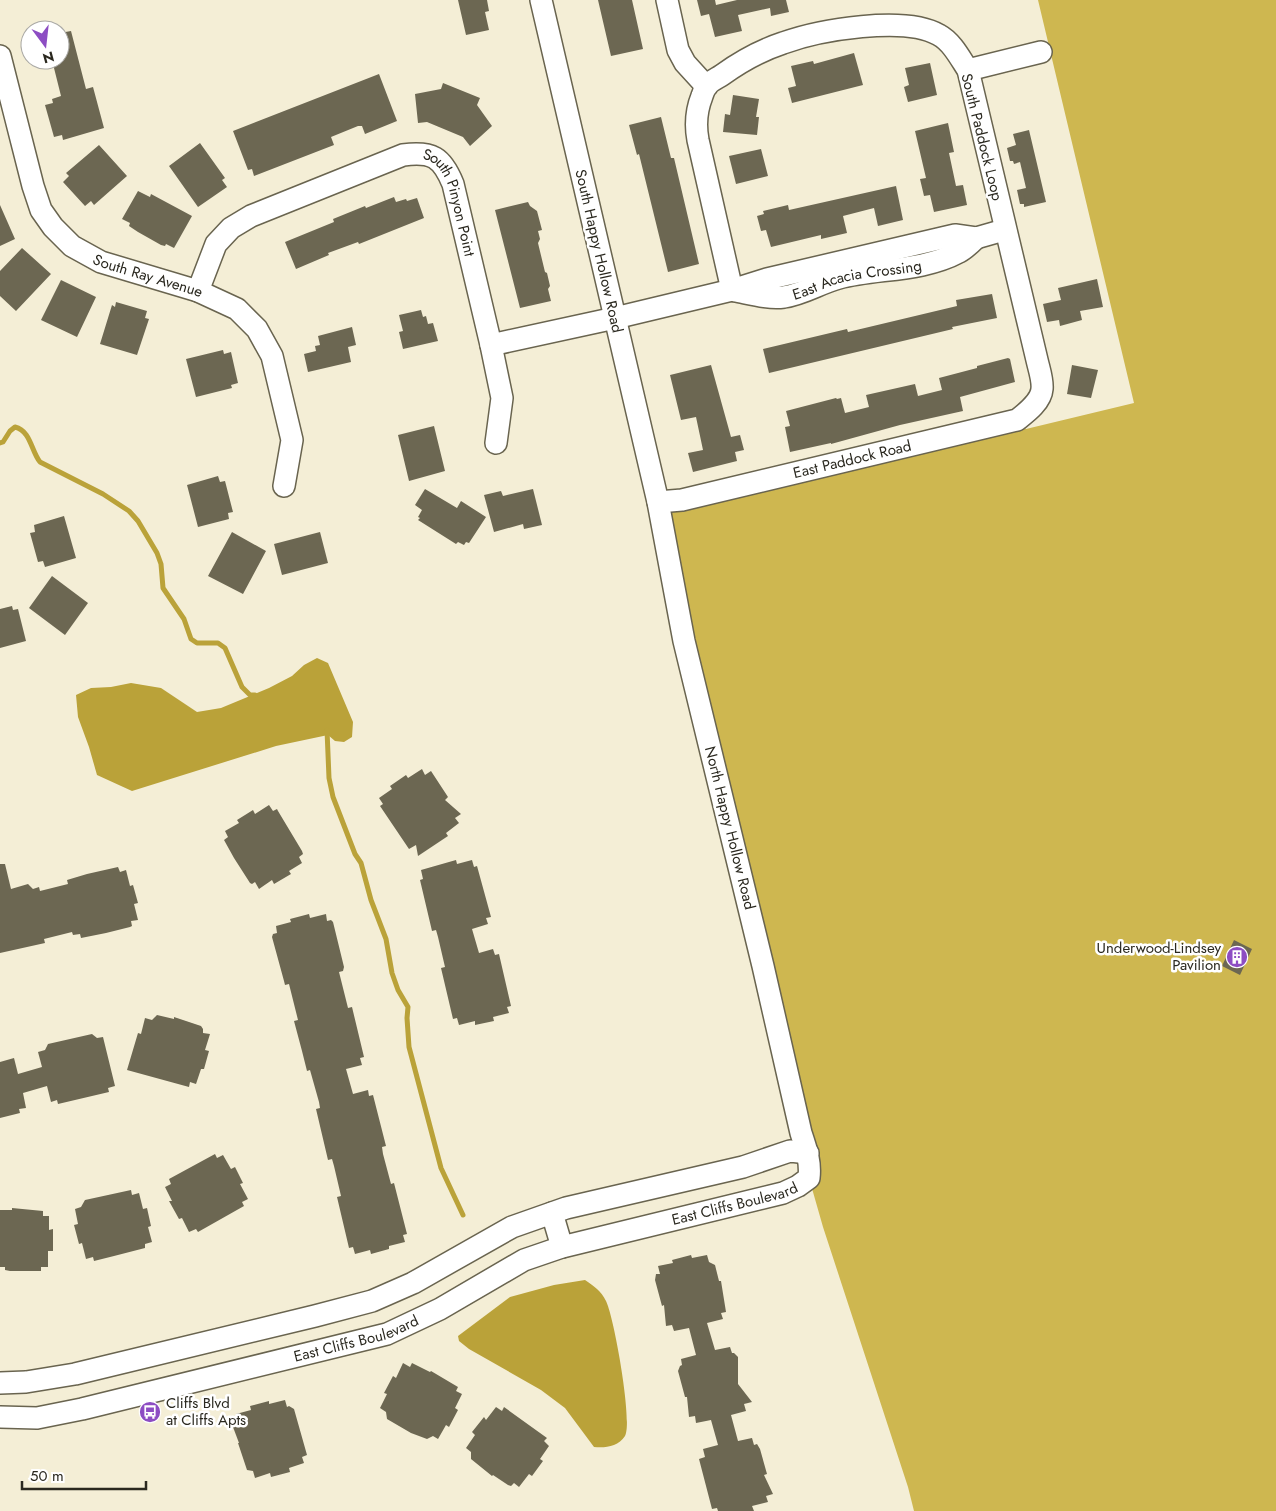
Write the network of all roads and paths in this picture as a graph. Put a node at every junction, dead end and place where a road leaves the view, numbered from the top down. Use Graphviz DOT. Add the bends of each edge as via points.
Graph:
graph roads {
  1 [pos="540,0"];
  2 [pos="667,0"];
  3 [pos="1040,52"];
  4 [pos="1,60"];
  5 [pos="968,70"];
  6 [pos="706,86"];
  7 [pos="1004,230"];
  8 [pos="732,290"];
  9 [pos="198,291"];
  10 [pos="615,318"];
  11 [pos="491,346"];
  12 [pos="1037,400"];
  13 [pos="496,443"];
  14 [pos="284,486"];
  15 [pos="658,502"];
  16 [pos="808,1153"];
  17 [pos="552,1213"];
  18 [pos="562,1246"];
  19 [pos="0,1383"];
  20 [pos="0,1418"];
  1 -- 10 [label="street, South Happy Hollow Road"];
  2 -- 6 [label="street" via="678,50"];
  3 -- 5 [label="street"];
  4 -- 9 [label="street, South Ray Avenue" via="33,186 53,227 72,246 101,262"];
  5 -- 6 [label="street, South Paddock Loop" via="940,35 917,27 890,25 843,29 781,43 736,65"];
  5 -- 7 [label="street, South Paddock Loop"];
  6 -- 8 [label="street" via="695,124"];
  7 -- 8 [label="street, East Acacia Crossing" via="976,238 954,235 767,278"];
  7 -- 12 [label="street, South Paddock Loop" via="1041,380 1042,390"];
  8 -- 10 [label="street, East Acacia Crossing"];
  9 -- 11 [label="street, South Pinyon Point" via="216,244 231,228 251,216 403,155 420,153 435,158 447,168 453,184"];
  9 -- 14 [label="street, South Ray Avenue" via="238,309 257,328 272,356 292,440"];
  10 -- 11 [label="street, East Acacia Crossing"];
  10 -- 15 [label="street, South Happy Hollow Road"];
  11 -- 13 [label="street, South Pinyon Point" via="502,398"];
  12 -- 15 [label="street, East Paddock Road" via="1030,411 1017,420 682,500"];
  15 -- 16 [label="street, North Happy Hollow Road" via="684,641"];
  16 -- 17 [label="street, East Cliffs Boulevard" via="790,1151 743,1167"];
  16 -- 18 [label="street, East Cliffs Boulevard" via="809,1178 783,1192"];
  17 -- 18 [label="street"];
  17 -- 19 [label="street, East Cliffs Boulevard" via="512,1227 413,1283 372,1301 74,1374"];
  18 -- 20 [label="street, East Cliffs Boulevard" via="524,1260 440,1309 387,1334 82,1409 37,1418"];
}
